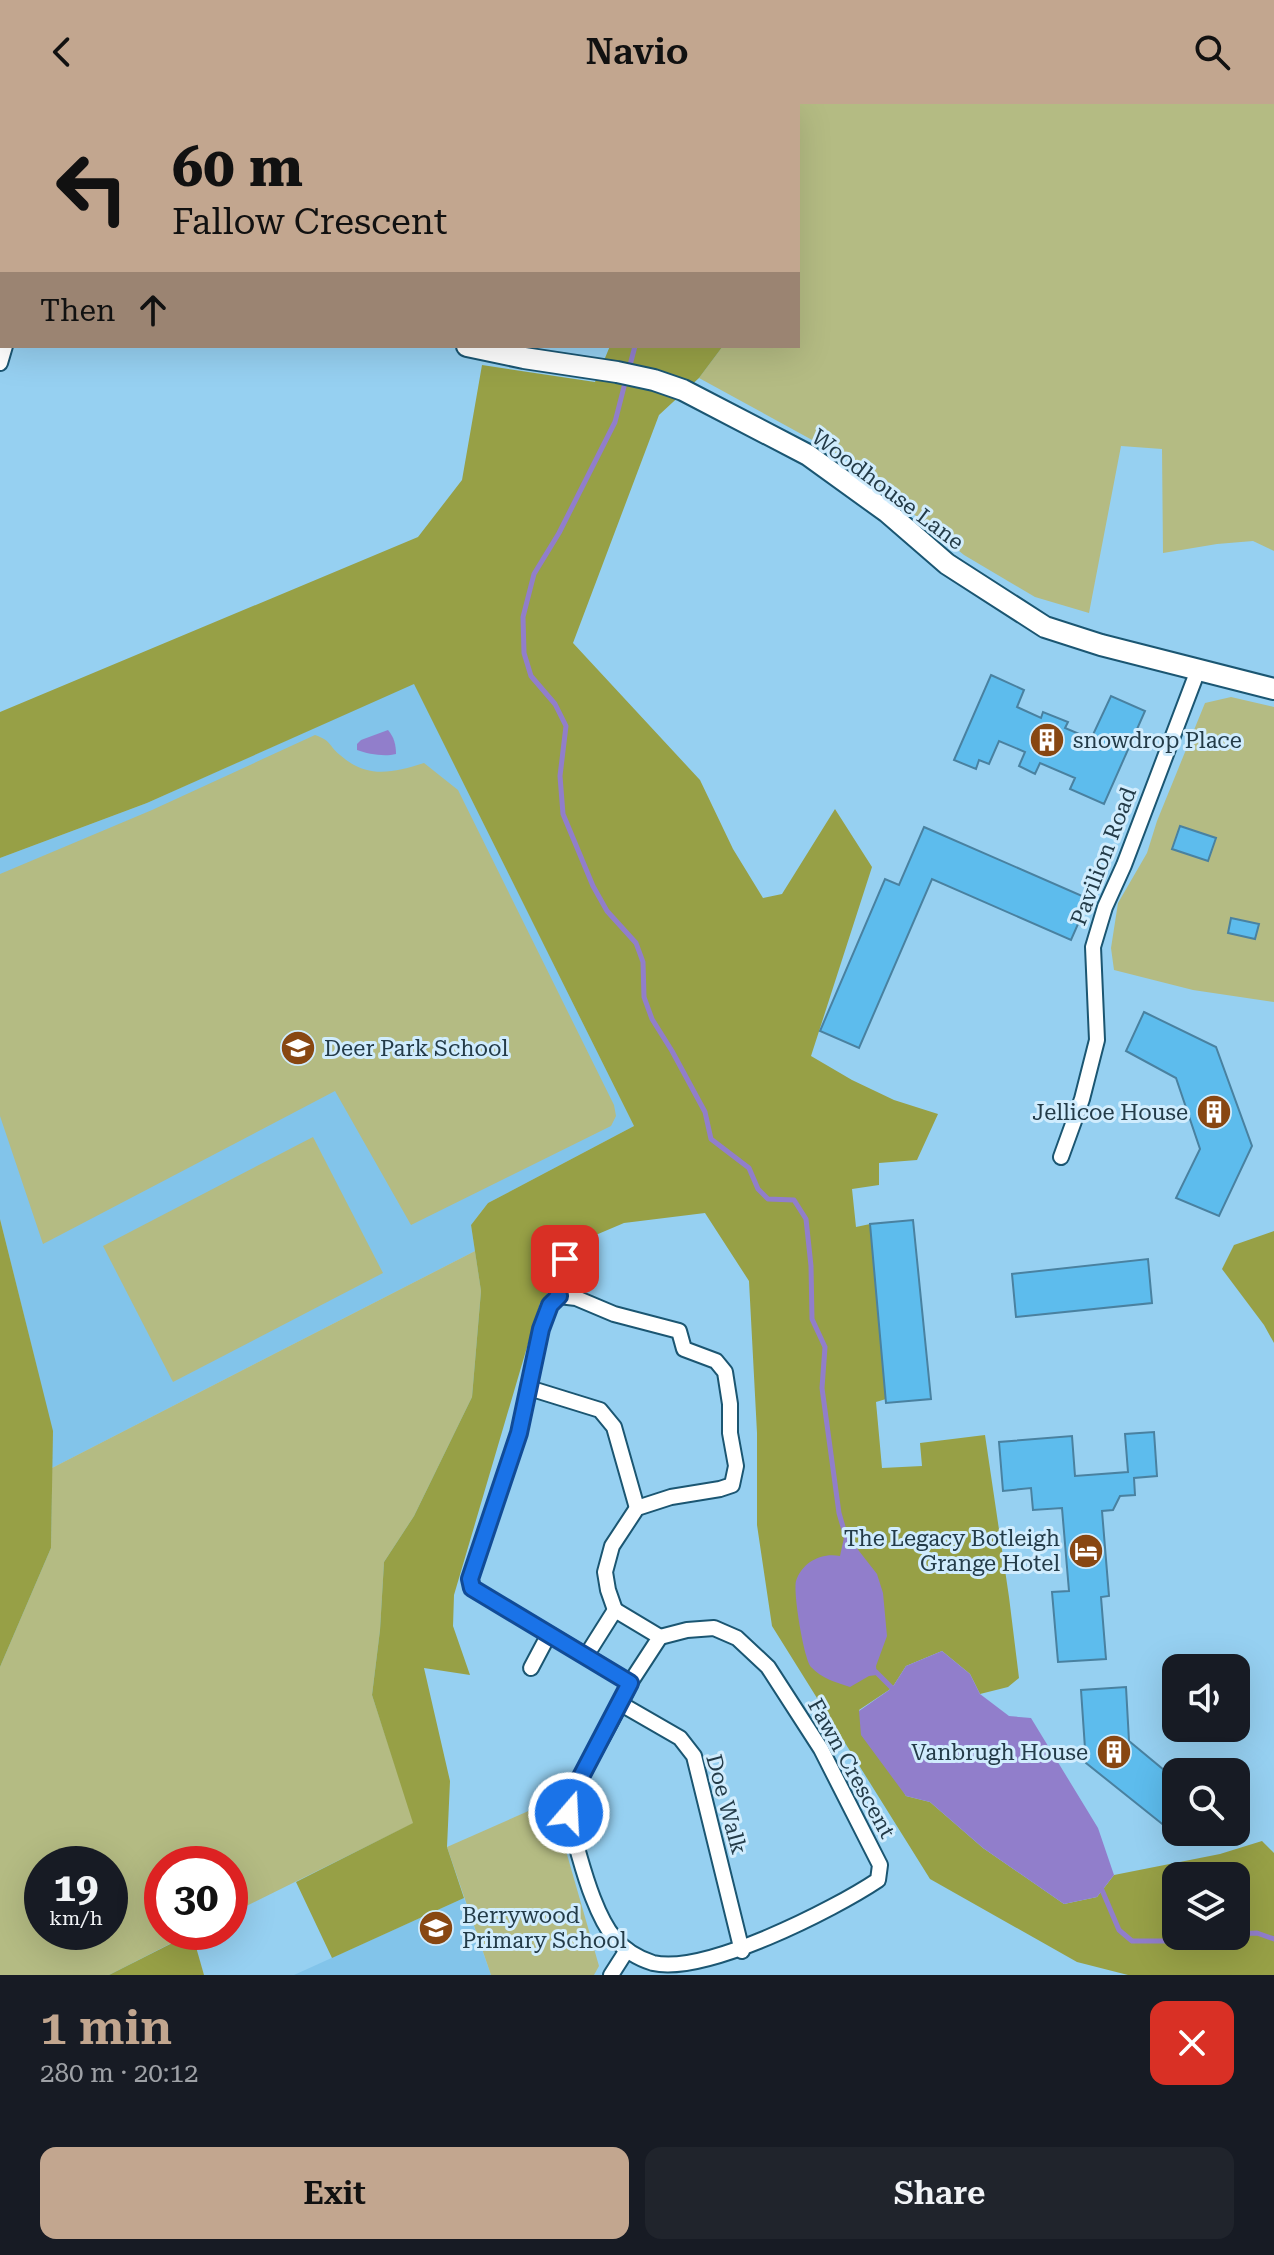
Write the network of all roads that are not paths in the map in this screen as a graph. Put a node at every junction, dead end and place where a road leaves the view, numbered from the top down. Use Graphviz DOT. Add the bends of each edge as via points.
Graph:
graph roads {
  1 [pos="476,348"];
  2 [pos="1198,670"];
  3 [pos="1274,689"];
  4 [pos="1061,1157"];
  5 [pos="576,1241"];
  6 [pos="559,1296"];
  7 [pos="529,1388"];
  8 [pos="637,1508"];
  9 [pos="615,1610"];
  10 [pos="549,1634"];
  11 [pos="660,1637"];
  12 [pos="586,1656"];
  13 [pos="531,1668"];
  14 [pos="630,1683"];
  15 [pos="621,1704"];
  16 [pos="627,1950"];
  17 [pos="742,1951"];
  18 [pos="611,1975"];
  1 -- 2 [label="street, Woodhouse Lane" via="617,372 683,390 808,455 947,564 1045,627"];
  2 -- 3 [label="street, Woodhouse Lane"];
  2 -- 4 [label="street, Pavilion Road" via="1093,947 1097,1040"];
  5 -- 6 [label="street" via="554,1276"];
  6 -- 7 [label="street" via="541,1329"];
  6 -- 8 [label="street" via="679,1331 684,1349 716,1361 725,1372 736,1466 732,1485"];
  7 -- 8 [label="street" via="600,1410 614,1427"];
  7 -- 10 [label="street" via="470,1579 472,1588"];
  8 -- 9 [label="street" via="612,1546 605,1572"];
  9 -- 11 [label="street"];
  9 -- 12 [label="street"];
  10 -- 12 [label="street"];
  10 -- 13 [label="street"];
  11 -- 14 [label="street, Fawn Crescent"];
  11 -- 17 [label="street, Fawn Crescent" via="714,1628 737,1638 768,1667 821,1749 880,1865 878,1880 863,1890"];
  12 -- 14 [label="street"];
  14 -- 15 [label="street, Fawn Crescent"];
  15 -- 16 [label="street, Fawn Crescent" via="574,1790 569,1813 587,1885 604,1925"];
  15 -- 17 [label="street, Doe Walk" via="680,1738 694,1756"];
  16 -- 17 [label="street, Fawn Crescent" via="673,1966"];
  16 -- 18 [label="street"];
}
